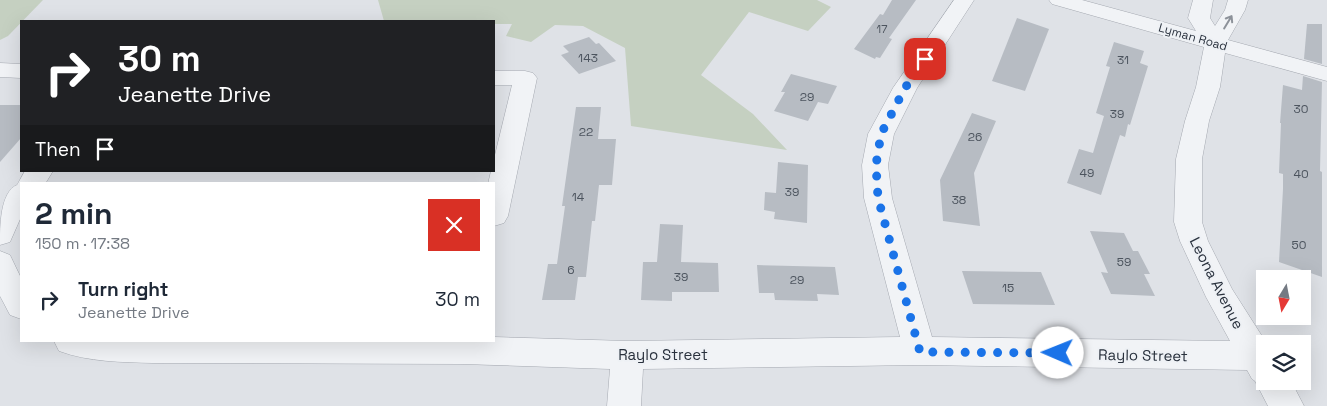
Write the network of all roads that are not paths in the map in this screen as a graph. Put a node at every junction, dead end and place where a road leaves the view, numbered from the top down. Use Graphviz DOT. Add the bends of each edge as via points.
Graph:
graph roads {
  1 [pos="964,0"];
  2 [pos="1059,0"];
  3 [pos="1203,0"];
  4 [pos="1238,0"];
  5 [pos="1215,44"];
  6 [pos="0,70"];
  7 [pos="20,71"];
  8 [pos="1327,74"];
  9 [pos="495,78"];
  10 [pos="39,172"];
  11 [pos="32,182"];
  12 [pos="20,196"];
  13 [pos="495,212"];
  14 [pos="0,234"];
  15 [pos="0,263"];
  16 [pos="20,304"];
  17 [pos="76,342"];
  18 [pos="464,345"];
  19 [pos="920,352"];
  20 [pos="627,355"];
  21 [pos="1256,355"];
  22 [pos="1256,369"];
  23 [pos="1277,390"];
  24 [pos="624,406"];
  25 [pos="1287,406"];
  1 -- 19 [label="street" via="905,88 881,134 876,165 878,198"];
  2 -- 5 [label="street, Lyman Road"];
  3 -- 5 [label="street" via="1199,18"];
  5 -- 4 [label="street, one-way"];
  5 -- 8 [label="street, Lyman Road"];
  5 -- 21 [label="street, Leona Avenue" via="1208,88 1189,160 1188,222 1210,275"];
  6 -- 7 [label="street"];
  9 -- 13 [label="street" via="525,78"];
  10 -- 11 [label="street"];
  12 -- 14 [label="street"];
  15 -- 16 [label="street"];
  17 -- 18 [label="street, Raylo Street" via="153,349"];
  18 -- 20 [label="street, Raylo Street"];
  19 -- 20 [label="street, Raylo Street"];
  19 -- 22 [label="street, Raylo Street"];
  20 -- 24 [label="street"];
  23 -- 25 [label="street, Leona Avenue"];
}
